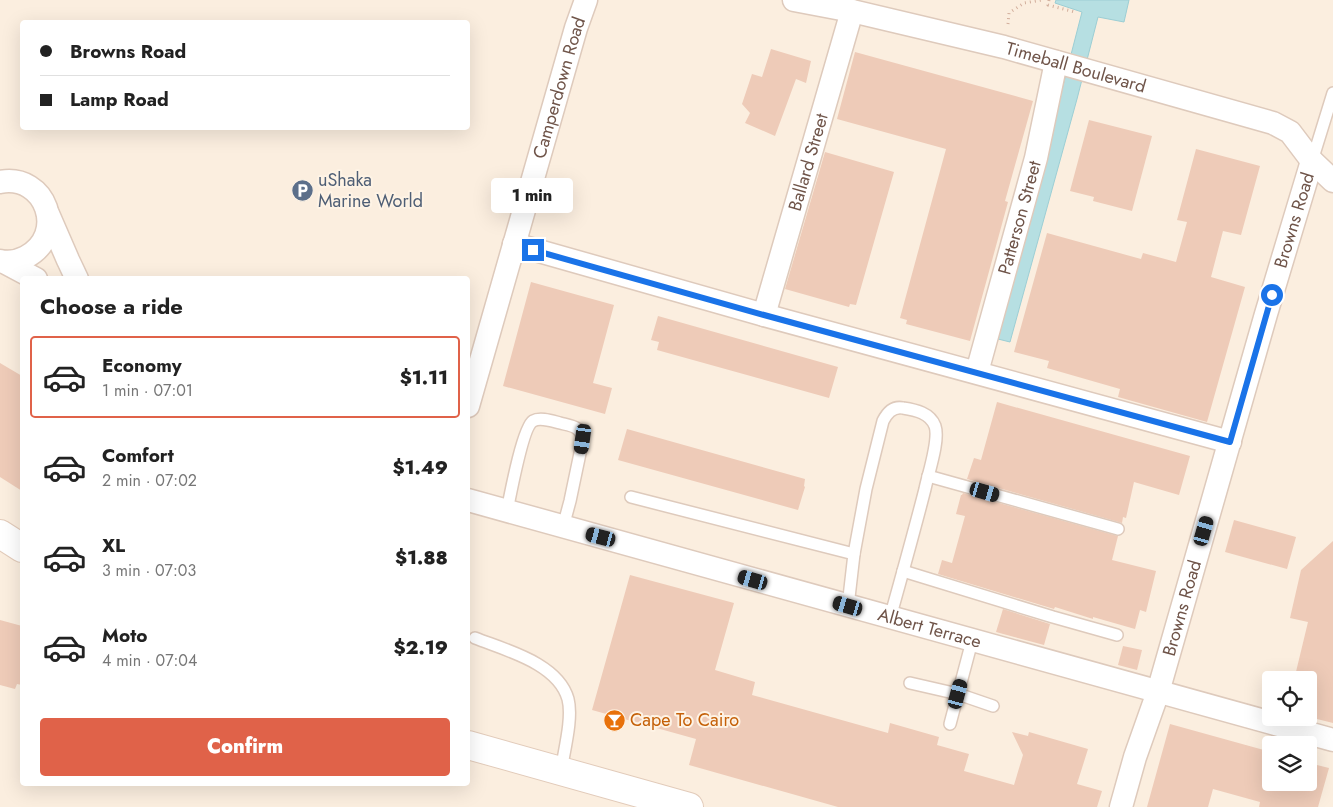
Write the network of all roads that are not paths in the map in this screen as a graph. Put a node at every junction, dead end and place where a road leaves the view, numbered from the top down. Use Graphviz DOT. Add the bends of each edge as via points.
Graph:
graph roads {
  1 [pos="586,0"];
  2 [pos="794,0"];
  3 [pos="852,11"];
  4 [pos="1059,63"];
  5 [pos="1333,93"];
  6 [pos="1312,162"];
  7 [pos="1333,181"];
  8 [pos="0,182"];
  9 [pos="48,213"];
  10 [pos="514,244"];
  11 [pos="2,261"];
  12 [pos="30,276"];
  13 [pos="76,276"];
  14 [pos="764,315"];
  15 [pos="977,372"];
  16 [pos="470,399"];
  17 [pos="1230,442"];
  18 [pos="928,476"];
  19 [pos="631,497"];
  20 [pos="470,501"];
  21 [pos="507,511"];
  22 [pos="563,527"];
  23 [pos="1118,529"];
  24 [pos="0,534"];
  25 [pos="20,547"];
  26 [pos="854,554"];
  27 [pos="903,572"];
  28 [pos="848,606"];
  29 [pos="890,618"];
  30 [pos="1117,635"];
  31 [pos="474,638"];
  32 [pos="972,641"];
  33 [pos="910,683"];
  34 [pos="1158,692"];
  35 [pos="958,694"];
  36 [pos="993,706"];
  37 [pos="950,724"];
  38 [pos="1333,740"];
  39 [pos="470,746"];
  40 [pos="561,771"];
  41 [pos="689,807"];
  42 [pos="1122,807"];
  1 -- 10 [label="street, Camperdown Road"];
  2 -- 3 [label="street, Timeball Boulevard"];
  3 -- 4 [label="street, Timeball Boulevard"];
  3 -- 14 [label="street, Ballard Street"];
  4 -- 6 [label="street, Timeball Boulevard" via="1273,123 1290,132"];
  4 -- 15 [label="street, Patterson Street"];
  5 -- 6 [label="lane, Browns Road"];
  6 -- 7 [label="street, Timeball Boulevard"];
  6 -- 17 [label="street, Browns Road"];
  8 -- 9 [label="street" via="19,182 29,186 45,203"];
  9 -- 11 [label="street" via="47,232 38,248 23,258"];
  9 -- 13 [label="street"];
  10 -- 14 [label="street"];
  10 -- 16 [label="street, Camperdown Road"];
  11 -- 12 [label="street"];
  14 -- 15 [label="street"];
  15 -- 17 [label="street"];
  17 -- 34 [label="street, Browns Road"];
  18 -- 23 [label="lane"];
  18 -- 26 [label="lane" via="935,445 934,425 930,418 912,409 893,409 883,421"];
  18 -- 27 [label="lane"];
  19 -- 26 [label="lane"];
  20 -- 21 [label="street, Albert Terrace"];
  21 -- 22 [label="street, Albert Terrace"];
  21 -- 22 [label="lane" via="529,425 539,419 571,426 582,432 583,439"];
  22 -- 28 [label="street, Albert Terrace"];
  24 -- 25 [label="street"];
  26 -- 28 [label="lane"];
  27 -- 29 [label="lane"];
  27 -- 30 [label="lane"];
  28 -- 29 [label="street, Albert Terrace"];
  29 -- 32 [label="street, Albert Terrace"];
  31 -- 40 [label="lane" via="520,655 545,669 563,687 568,700 569,720"];
  32 -- 34 [label="street, Albert Terrace"];
  32 -- 35 [label="lane"];
  33 -- 35 [label="lane"];
  34 -- 38 [label="street, Albert Terrace"];
  34 -- 42 [label="street, Browns Road" via="1135,757"];
  35 -- 36 [label="lane"];
  35 -- 37 [label="lane"];
  39 -- 40 [label="street"];
  40 -- 41 [label="street"];
}
